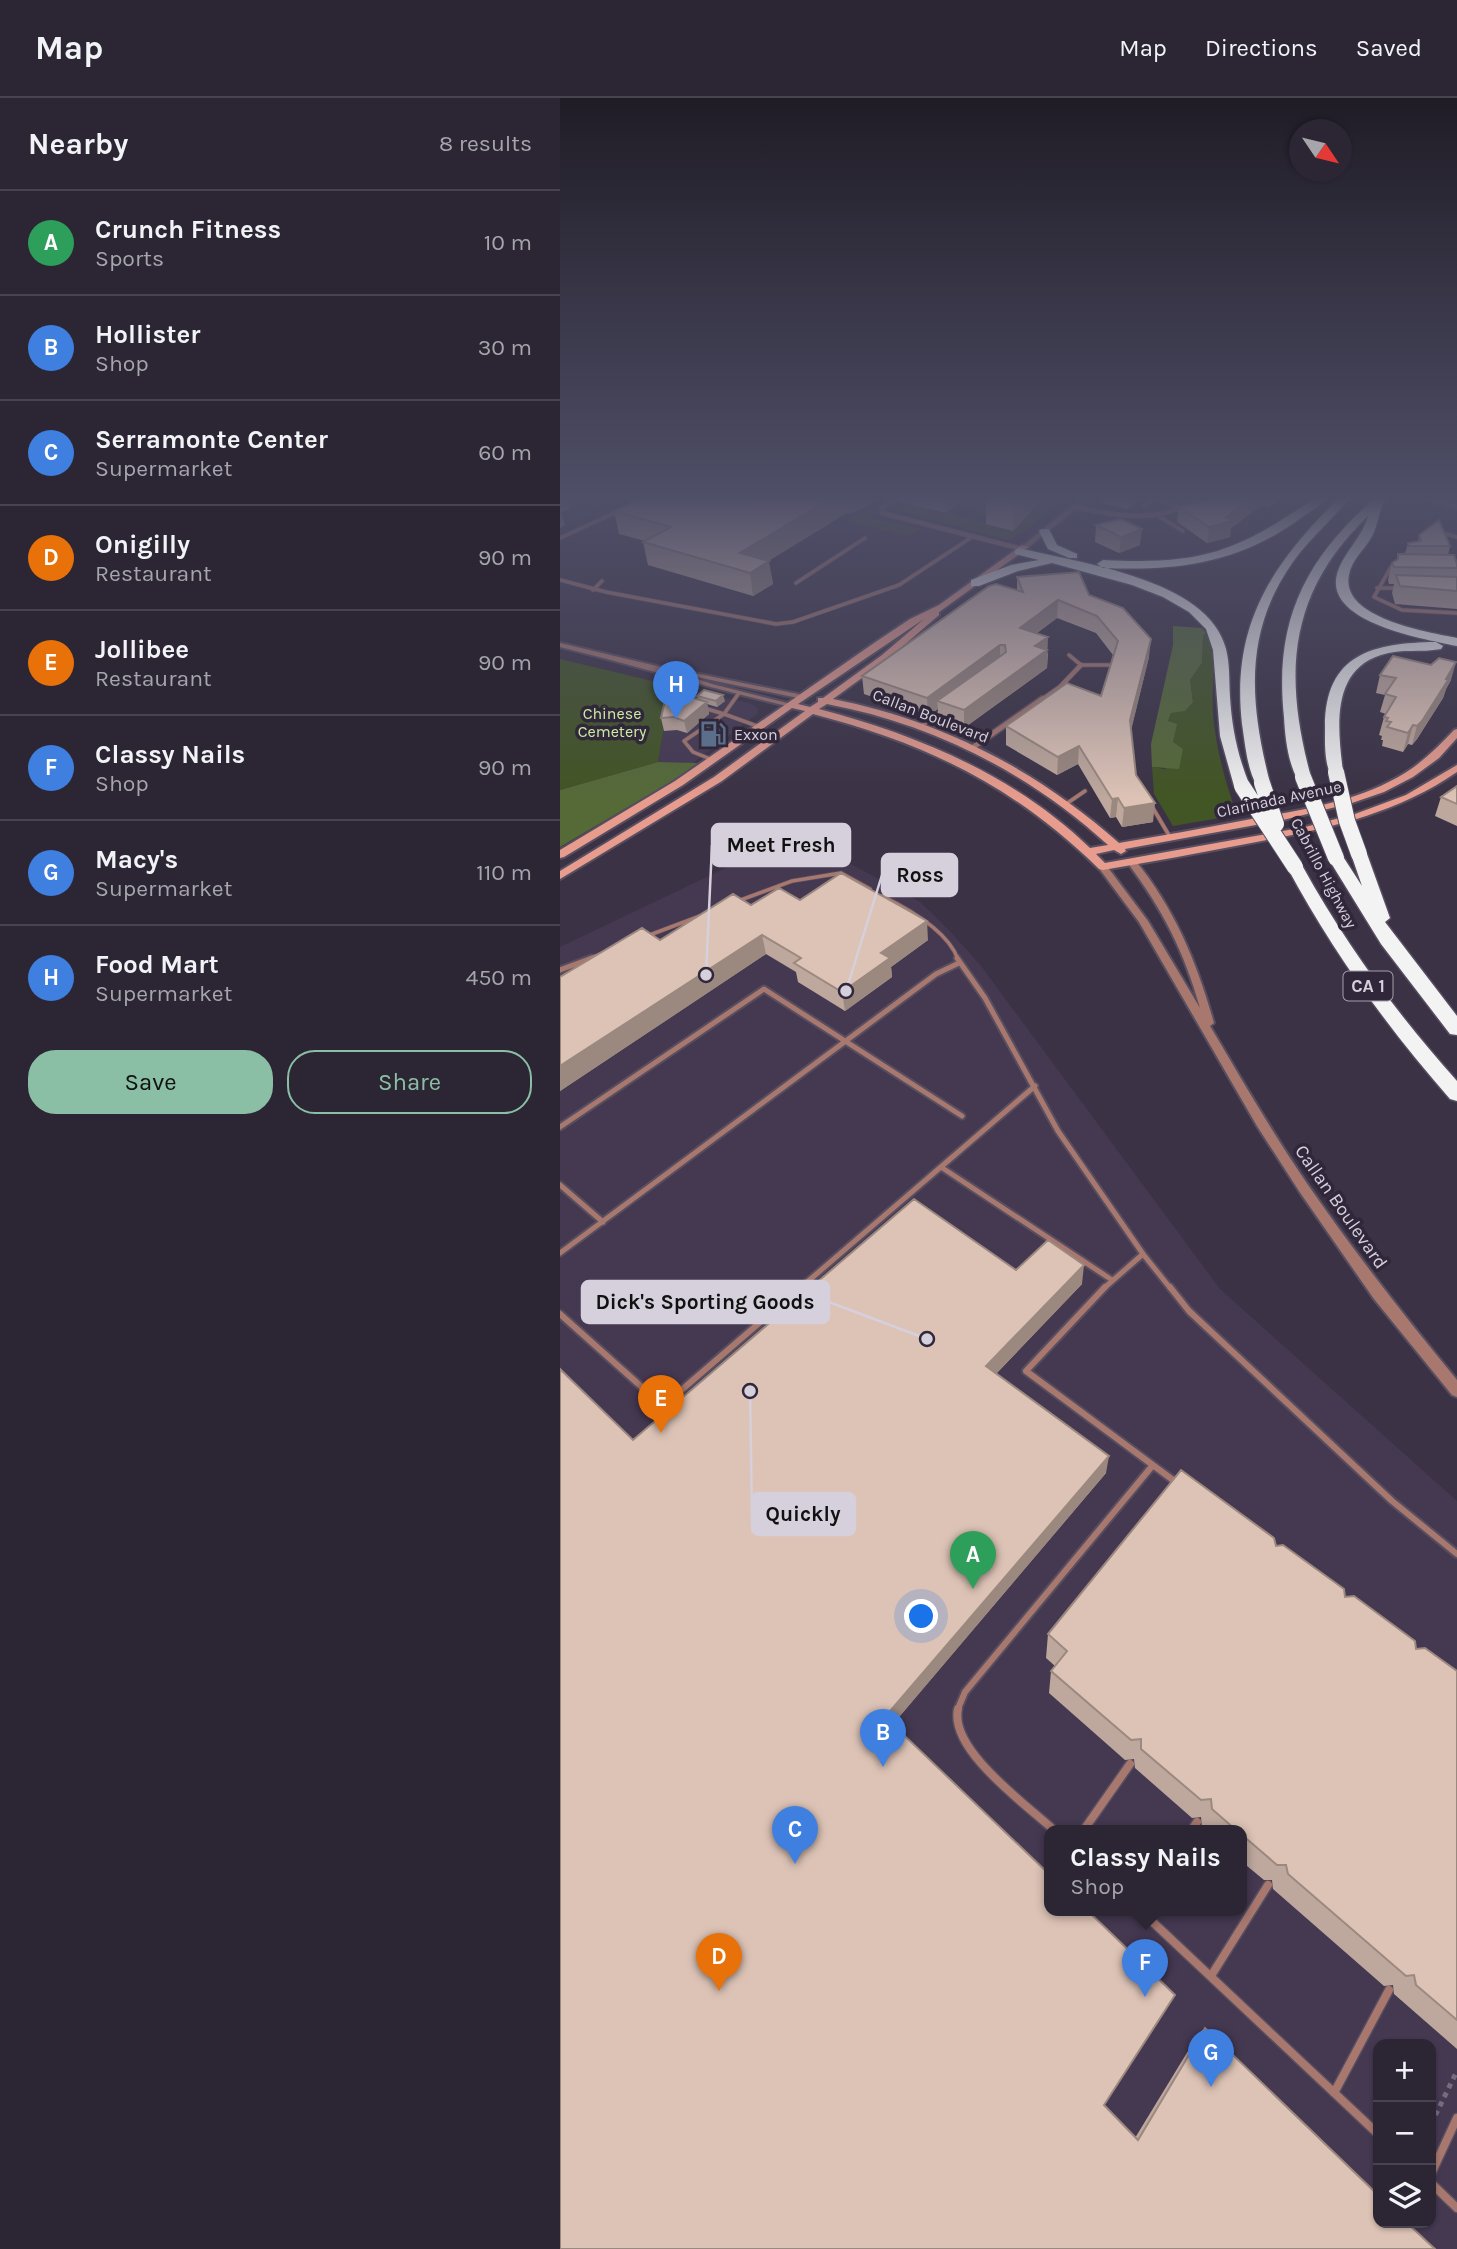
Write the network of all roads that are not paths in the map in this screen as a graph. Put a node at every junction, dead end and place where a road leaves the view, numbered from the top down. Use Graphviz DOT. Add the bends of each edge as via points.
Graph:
graph roads {
  1 [pos="638,598"];
  2 [pos="861,598"];
  3 [pos="954,598"];
  4 [pos="1176,598"];
  5 [pos="1265,598"];
  6 [pos="1304,598"];
  7 [pos="1347,598"];
  8 [pos="1376,598"];
  9 [pos="942,607"];
  10 [pos="1457,613"];
  11 [pos="1457,640"];
  12 [pos="560,645"];
  13 [pos="1457,648"];
  14 [pos="1396,649"];
  15 [pos="1069,655"];
  16 [pos="1457,655"];
  17 [pos="1109,665"];
  18 [pos="1081,666"];
  19 [pos="662,670"];
  20 [pos="685,679"];
  21 [pos="740,694"];
  22 [pos="803,697"];
  23 [pos="827,700"];
  24 [pos="690,704"];
  25 [pos="791,705"];
  26 [pos="950,705"];
  27 [pos="701,707"];
  28 [pos="813,711"];
  29 [pos="724,714"];
  30 [pos="760,727"];
  31 [pos="920,727"];
  32 [pos="1457,732"];
  33 [pos="972,748"];
  34 [pos="714,760"];
  35 [pos="1457,768"];
  36 [pos="1085,791"];
  37 [pos="1145,795"];
  38 [pos="1066,804"];
  39 [pos="1170,837"];
  40 [pos="1117,846"];
  41 [pos="1088,852"];
  42 [pos="560,855"];
  43 [pos="1132,862"];
  44 [pos="1103,867"];
  45 [pos="1295,867"];
  46 [pos="560,876"];
  47 [pos="730,905"];
  48 [pos="705,914"];
  49 [pos="642,938"];
  50 [pos="1387,940"];
  51 [pos="604,953"];
  52 [pos="959,963"];
  53 [pos="560,970"];
  54 [pos="1457,1029"];
  55 [pos="1211,1034"];
  56 [pos="846,1042"];
  57 [pos="1035,1086"];
  58 [pos="1457,1094"];
  59 [pos="962,1116"];
  60 [pos="560,1127"];
  61 [pos="941,1167"];
  62 [pos="560,1185"];
  63 [pos="603,1222"];
  64 [pos="560,1253"];
  65 [pos="1143,1254"];
  66 [pos="1112,1280"];
  67 [pos="560,1314"];
  68 [pos="1457,1391"];
  69 [pos="1153,1465"];
  70 [pos="1186,1489"];
  71 [pos="1457,1554"];
  72 [pos="1130,1764"];
  73 [pos="1197,1822"];
  74 [pos="1049,1825"];
  75 [pos="1087,1825"];
  76 [pos="1195,1825"];
  77 [pos="1268,1885"];
  78 [pos="1146,1916"];
  79 [pos="1210,1976"];
  80 [pos="1389,1990"];
  81 [pos="1334,2093"];
  82 [pos="1457,2118"];
  83 [pos="1373,2129"];
  84 [pos="1435,2165"];
  85 [pos="1436,2188"];
  86 [pos="1457,2208"];
  1 -- 2 [label="lane" via="776,624"];
  3 -- 9 [label="main road"];
  4 -- 45 [label="highway, bridge" via="1208,622 1220,645 1226,740 1242,786"];
  5 -- 45 [label="highway, Cabrillo Highway / CA 1, bridge" via="1247,660 1245,702 1262,783"];
  6 -- 50 [label="highway, Cabrillo Highway / CA 1, bridge" via="1288,662 1287,689 1303,777 1336,858"];
  7 -- 11 [label="highway" via="1362,612 1409,632"];
  8 -- 10 [label="lane" via="1411,611"];
  9 -- 22 [label="main road" via="902,628"];
  9 -- 23 [label="main road" via="898,648"];
  12 -- 19 [label="street, Callan Boulevard"];
  13 -- 14 [label="highway"];
  14 -- 16 [label="highway"];
  14 -- 50 [label="highway, bridge" via="1356,662 1340,678 1332,719 1336,772 1347,821"];
  15 -- 18 [label="lane"];
  17 -- 18 [label="lane"];
  18 -- 33 [label="street" via="1060,687"];
  19 -- 20 [label="street, Callan Boulevard"];
  19 -- 22 [label="street, Callan Boulevard"];
  20 -- 21 [label="street, Callan Boulevard"];
  20 -- 24 [label="lane" via="682,685"];
  21 -- 25 [label="street, Callan Boulevard"];
  21 -- 29 [label="lane"];
  22 -- 23 [label="main road, Callan Boulevard"];
  22 -- 25 [label="main road"];
  23 -- 28 [label="main road"];
  23 -- 31 [label="main road, Callan Boulevard"];
  25 -- 28 [label="main road, Callan Boulevard"];
  25 -- 30 [label="main road"];
  26 -- 31 [label="lane"];
  27 -- 29 [label="lane"];
  28 -- 41 [label="main road, Callan Boulevard" via="903,738 965,765 1032,805"];
  28 -- 46 [label="main road" via="697,793"];
  29 -- 30 [label="lane"];
  29 -- 34 [label="lane" via="684,741 693,752"];
  30 -- 34 [label="main road"];
  31 -- 33 [label="main road, Callan Boulevard"];
  32 -- 39 [label="main road, Clarinada Avenue" via="1427,762 1364,795"];
  33 -- 38 [label="main road, Callan Boulevard"];
  34 -- 42 [label="main road"];
  35 -- 43 [label="main road, Clarinada Avenue" via="1410,797 1334,824"];
  36 -- 38 [label="lane"];
  37 -- 39 [label="lane"];
  38 -- 40 [label="main road, Callan Boulevard"];
  39 -- 40 [label="main road, Clarinada Avenue"];
  40 -- 41 [label="main road, Clarinada Avenue"];
  40 -- 43 [label="main road, Callan Boulevard"];
  41 -- 44 [label="main road, Callan Boulevard"];
  43 -- 44 [label="main road, Clarinada Avenue"];
  43 -- 55 [label="street, Callan Boulevard" via="1163,903 1187,949"];
  44 -- 55 [label="street, Callan Boulevard" via="1143,921"];
  45 -- 58 [label="highway, Cabrillo Highway / CA 1" via="1357,971"];
  47 -- 52 [label="lane" via="792,881 841,873 909,909 953,947"];
  48 -- 49 [label="lane"];
  50 -- 54 [label="highway, Cabrillo Highway / CA 1"];
  51 -- 53 [label="lane"];
  52 -- 56 [label="lane" via="936,974"];
  52 -- 57 [label="lane" via="985,998"];
  55 -- 68 [label="street, Callan Boulevard" via="1326,1222"];
  56 -- 59 [label="lane"];
  56 -- 60 [label="lane" via="764,989"];
  56 -- 63 [label="lane"];
  57 -- 61 [label="lane"];
  57 -- 65 [label="lane" via="1058,1131"];
  61 -- 66 [label="lane"];
  61 -- 67 [label="lane" via="663,1406"];
  62 -- 63 [label="lane"];
  63 -- 64 [label="lane"];
  65 -- 66 [label="lane"];
  65 -- 71 [label="lane" via="1189,1311 1256,1376"];
  66 -- 69 [label="lane" via="1026,1371"];
  69 -- 70 [label="lane"];
  69 -- 74 [label="lane" via="965,1692 956,1710 957,1730 969,1749"];
  72 -- 75 [label="lane"];
  73 -- 76 [label="lane"];
  77 -- 79 [label="lane"];
  78 -- 79 [label="lane"];
  79 -- 81 [label="lane"];
  80 -- 81 [label="lane"];
  81 -- 83 [label="lane"];
  82 -- 84 [label="lane"];
  85 -- 86 [label="lane"];
}
